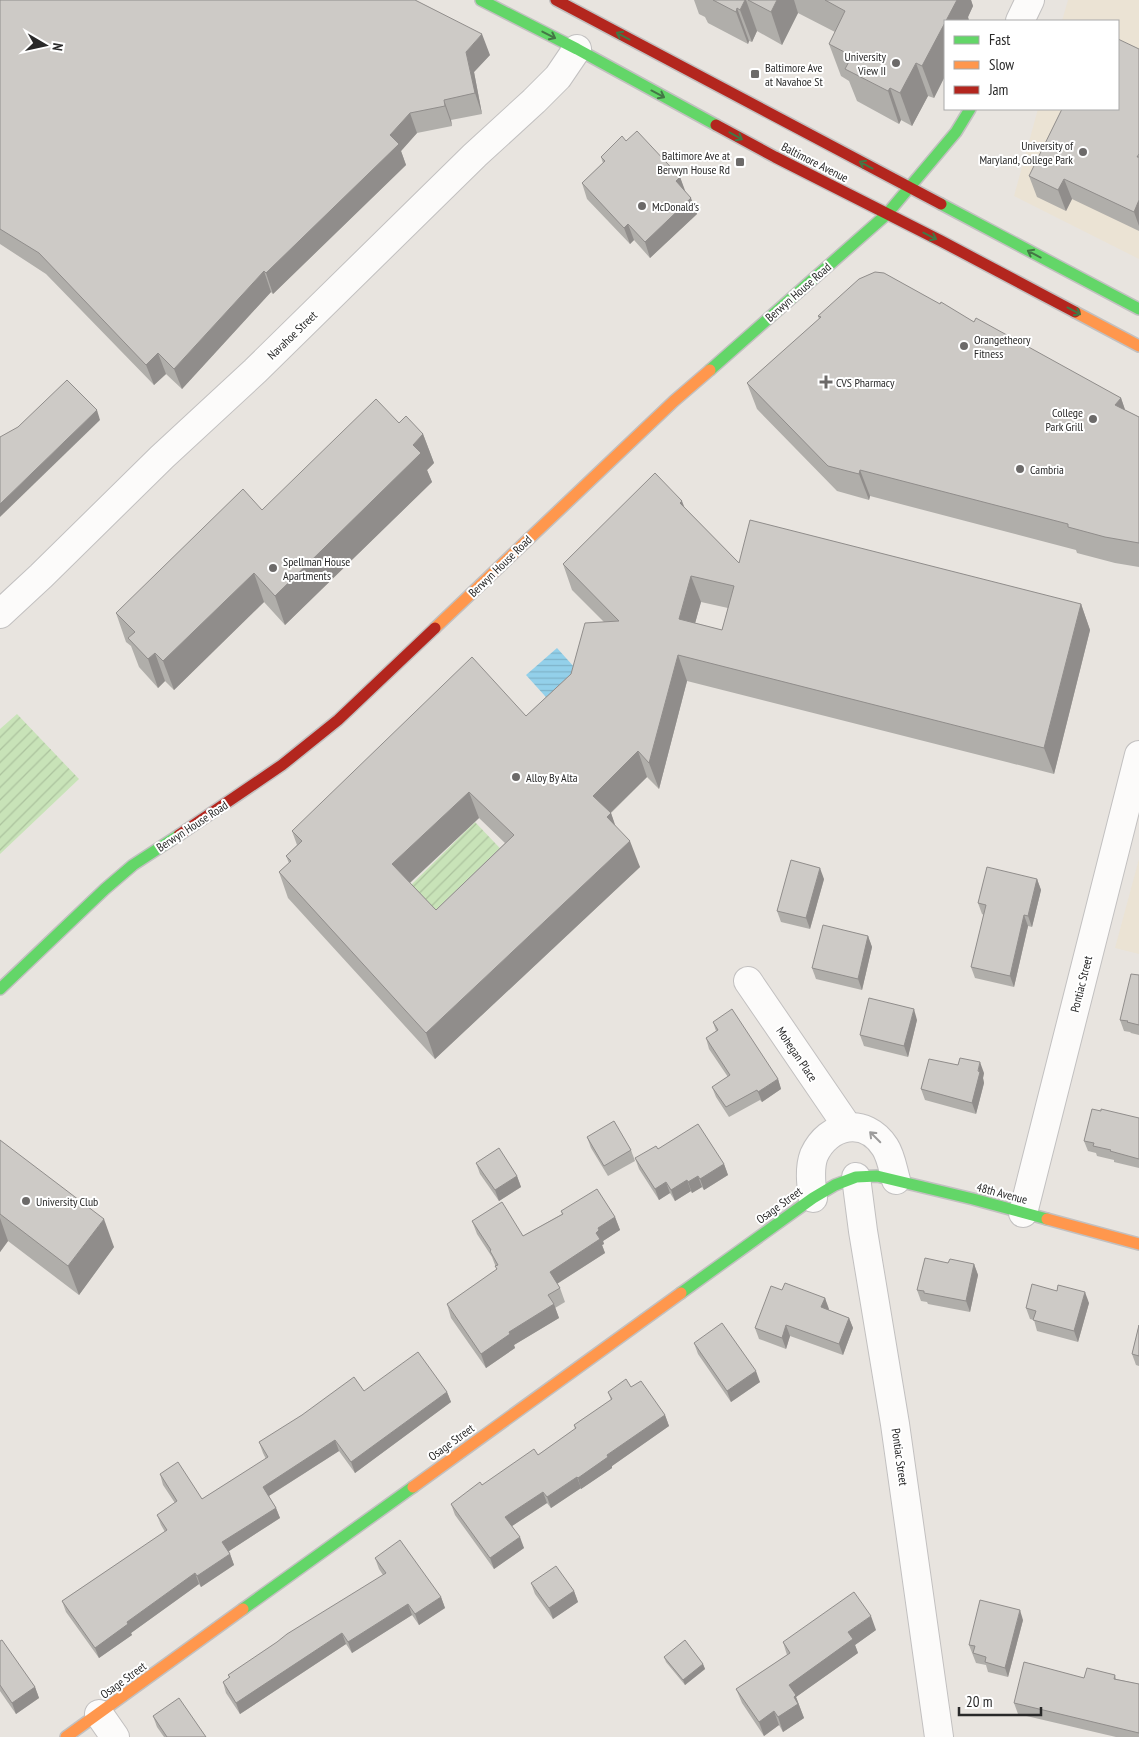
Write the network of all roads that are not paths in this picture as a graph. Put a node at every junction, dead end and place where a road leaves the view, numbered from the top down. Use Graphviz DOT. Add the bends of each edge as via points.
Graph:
graph roads {
  1 [pos="481,0"];
  2 [pos="556,0"];
  3 [pos="1030,0"];
  4 [pos="1020,20"];
  5 [pos="577,50"];
  6 [pos="969,110"];
  7 [pos="909,188"];
  8 [pos="886,214"];
  9 [pos="1139,309"];
  10 [pos="1139,346"];
  11 [pos="0,614"];
  12 [pos="1139,755"];
  13 [pos="748,981"];
  14 [pos="0,989"];
  15 [pos="847,1126"];
  16 [pos="856,1177"];
  17 [pos="896,1180"];
  18 [pos="813,1198"];
  19 [pos="1023,1213"];
  20 [pos="1139,1244"];
  21 [pos="99,1714"];
  22 [pos="66,1737"];
  23 [pos="116,1737"];
  24 [pos="939,1737"];
  1 -- 5 [label="street, Baltimore Avenue, one-way"];
  7 -- 2 [label="street, Baltimore Avenue, one-way"];
  3 -- 4 [label="street"];
  5 -- 8 [label="street, Baltimore Avenue, one-way"];
  5 -- 11 [label="street, Navahoe Street" via="558,77 534,101"];
  6 -- 7 [label="street, Berwyn House Road" via="956,132"];
  7 -- 8 [label="street, Berwyn House Road"];
  9 -- 7 [label="street, Baltimore Avenue, one-way"];
  8 -- 10 [label="street, Baltimore Avenue, one-way"];
  8 -- 14 [label="street, Berwyn House Road" via="674,401 338,720 218,810 133,864"];
  12 -- 19 [label="street, Pontiac Street"];
  13 -- 15 [label="street, Mohegan Place"];
  17 -- 15 [label="street, one-way" via="885,1147 868,1130"];
  15 -- 18 [label="street" via="824,1139 814,1156 810,1177"];
  16 -- 17 [label="street, 48th Avenue" via="877,1176"];
  16 -- 18 [label="street, Osage Street"];
  16 -- 24 [label="street, Pontiac Street"];
  17 -- 19 [label="street, 48th Avenue"];
  18 -- 21 [label="street, Osage Street"];
  19 -- 20 [label="street, 48th Avenue"];
  21 -- 22 [label="street, Osage Street"];
  21 -- 23 [label="street"];
}
